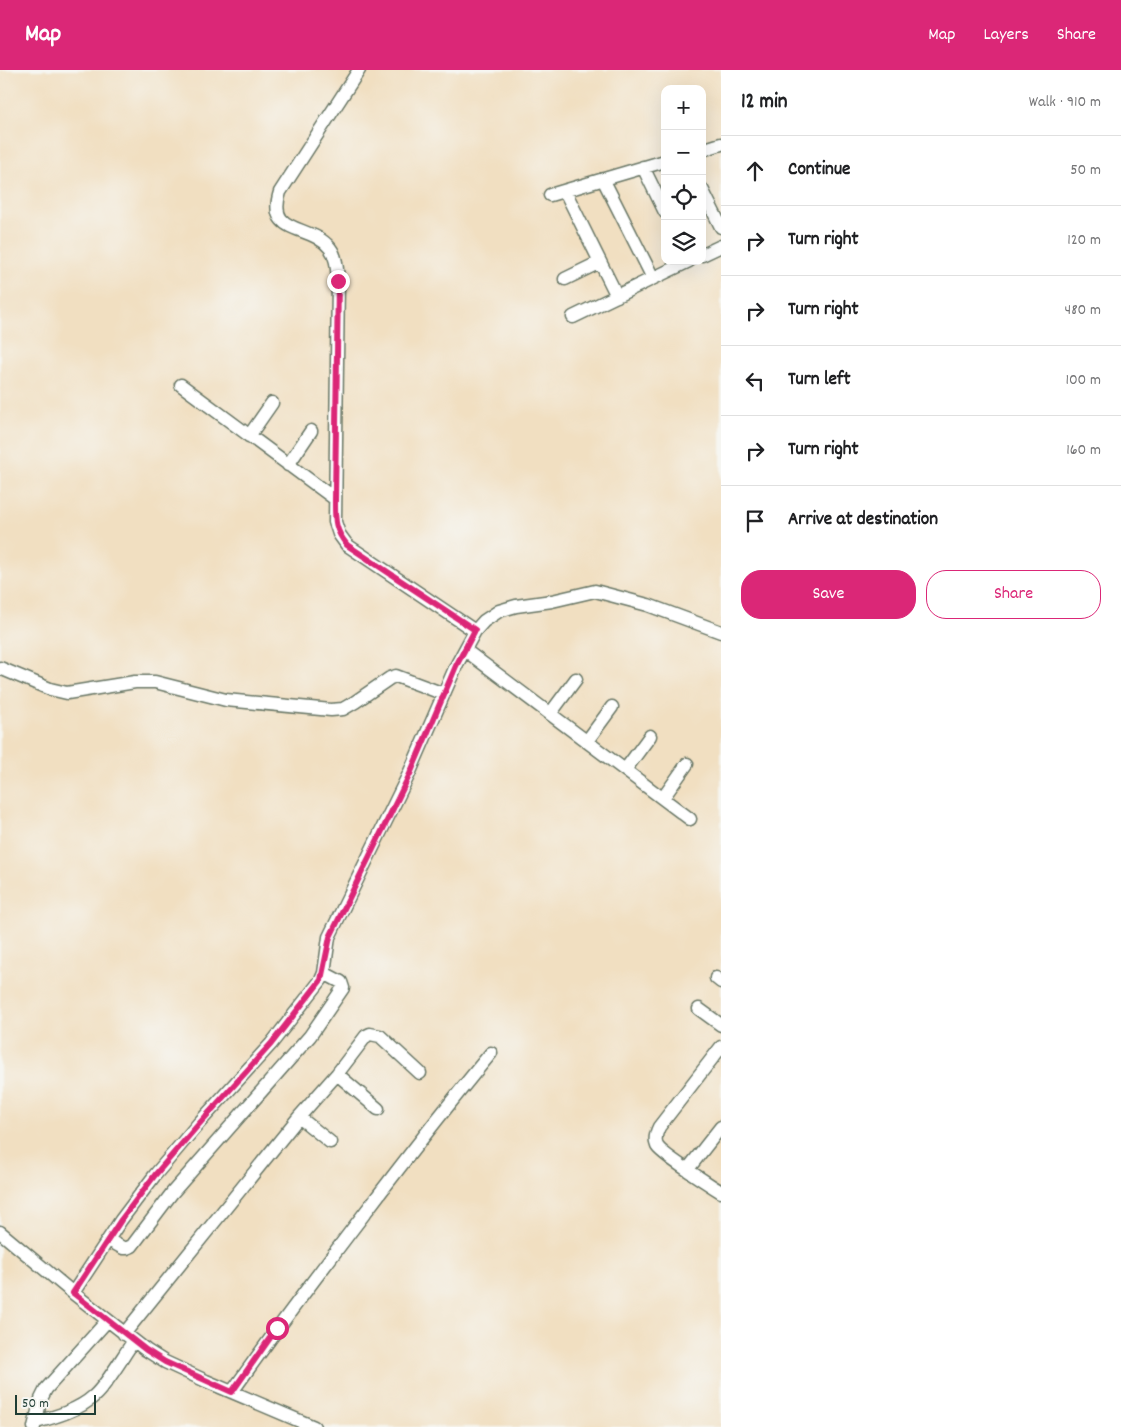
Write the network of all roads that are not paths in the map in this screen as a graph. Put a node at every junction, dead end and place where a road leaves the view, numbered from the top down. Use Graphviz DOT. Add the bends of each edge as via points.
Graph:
graph roads {
  1 [pos="359,70"];
  2 [pos="721,144"];
  3 [pos="706,149"];
  4 [pos="661,162"];
  5 [pos="643,167"];
  6 [pos="603,179"];
  7 [pos="564,190"];
  8 [pos="550,195"];
  9 [pos="706,197"];
  10 [pos="661,204"];
  11 [pos="721,227"];
  12 [pos="721,246"];
  13 [pos="706,253"];
  14 [pos="600,262"];
  15 [pos="681,265"];
  16 [pos="565,278"];
  17 [pos="654,278"];
  18 [pos="617,296"];
  19 [pos="573,317"];
  20 [pos="181,385"];
  21 [pos="272,403"];
  22 [pos="311,431"];
  23 [pos="249,436"];
  24 [pos="288,465"];
  25 [pos="335,499"];
  26 [pos="475,630"];
  27 [pos="721,632"];
  28 [pos="465,650"];
  29 [pos="0,668"];
  30 [pos="576,679"];
  31 [pos="444,694"];
  32 [pos="612,707"];
  33 [pos="550,714"];
  34 [pos="650,736"];
  35 [pos="587,741"];
  36 [pos="687,764"];
  37 [pos="625,770"];
  38 [pos="663,798"];
  39 [pos="690,819"];
  40 [pos="324,973"];
  41 [pos="699,1009"];
  42 [pos="721,1025"];
  43 [pos="721,1048"];
  44 [pos="491,1053"];
  45 [pos="420,1073"];
  46 [pos="337,1074"];
  47 [pos="378,1109"];
  48 [pos="299,1117"];
  49 [pos="721,1127"];
  50 [pos="330,1142"];
  51 [pos="688,1169"];
  52 [pos="721,1192"];
  53 [pos="0,1232"];
  54 [pos="108,1240"];
  55 [pos="73,1293"];
  56 [pos="107,1321"];
  57 [pos="128,1338"];
  58 [pos="232,1392"];
  59 [pos="35,1425"];
  60 [pos="314,1427"];
  1 -- 25 [label="street" via="280,192 276,204 277,214 283,223 322,240 336,260"];
  2 -- 3 [label="street"];
  4 -- 5 [label="street"];
  5 -- 6 [label="street"];
  5 -- 10 [label="street"];
  6 -- 7 [label="street"];
  6 -- 17 [label="street"];
  7 -- 8 [label="street"];
  7 -- 14 [label="street"];
  9 -- 11 [label="street"];
  12 -- 13 [label="street"];
  14 -- 16 [label="street"];
  14 -- 18 [label="street"];
  15 -- 17 [label="street"];
  17 -- 18 [label="street"];
  18 -- 19 [label="street"];
  20 -- 23 [label="street"];
  21 -- 23 [label="street"];
  22 -- 24 [label="street"];
  23 -- 24 [label="street"];
  24 -- 25 [label="street"];
  25 -- 26 [label="street" via="338,534 347,545"];
  26 -- 27 [label="street" via="499,611 595,591 648,605"];
  26 -- 28 [label="street"];
  28 -- 31 [label="street"];
  28 -- 33 [label="street"];
  29 -- 31 [label="street" via="67,693 155,682 226,700 310,709 343,709 396,676"];
  30 -- 33 [label="street"];
  31 -- 40 [label="street" via="410,774 330,937"];
  32 -- 35 [label="street"];
  33 -- 35 [label="street"];
  34 -- 37 [label="street"];
  35 -- 37 [label="street"];
  36 -- 38 [label="street"];
  37 -- 38 [label="street"];
  38 -- 39 [label="street"];
  40 -- 54 [label="street" via="271,1044 155,1175"];
  40 -- 54 [label="street" via="341,982 343,988 310,1036 172,1193 132,1246 123,1248"];
  41 -- 42 [label="street"];
  43 -- 51 [label="street" via="656,1134 658,1148"];
  44 -- 58 [label="street" via="392,1176"];
  45 -- 46 [label="street" via="380,1036 370,1034"];
  46 -- 47 [label="street"];
  46 -- 48 [label="street"];
  48 -- 50 [label="street"];
  48 -- 57 [label="street"];
  49 -- 51 [label="street"];
  51 -- 52 [label="street"];
  53 -- 55 [label="street"];
  54 -- 55 [label="street"];
  55 -- 56 [label="street"];
  56 -- 57 [label="street"];
  56 -- 59 [label="street" via="46,1389"];
  57 -- 58 [label="street" via="165,1362"];
  57 -- 59 [label="street" via="94,1396"];
  58 -- 60 [label="street"];
}
